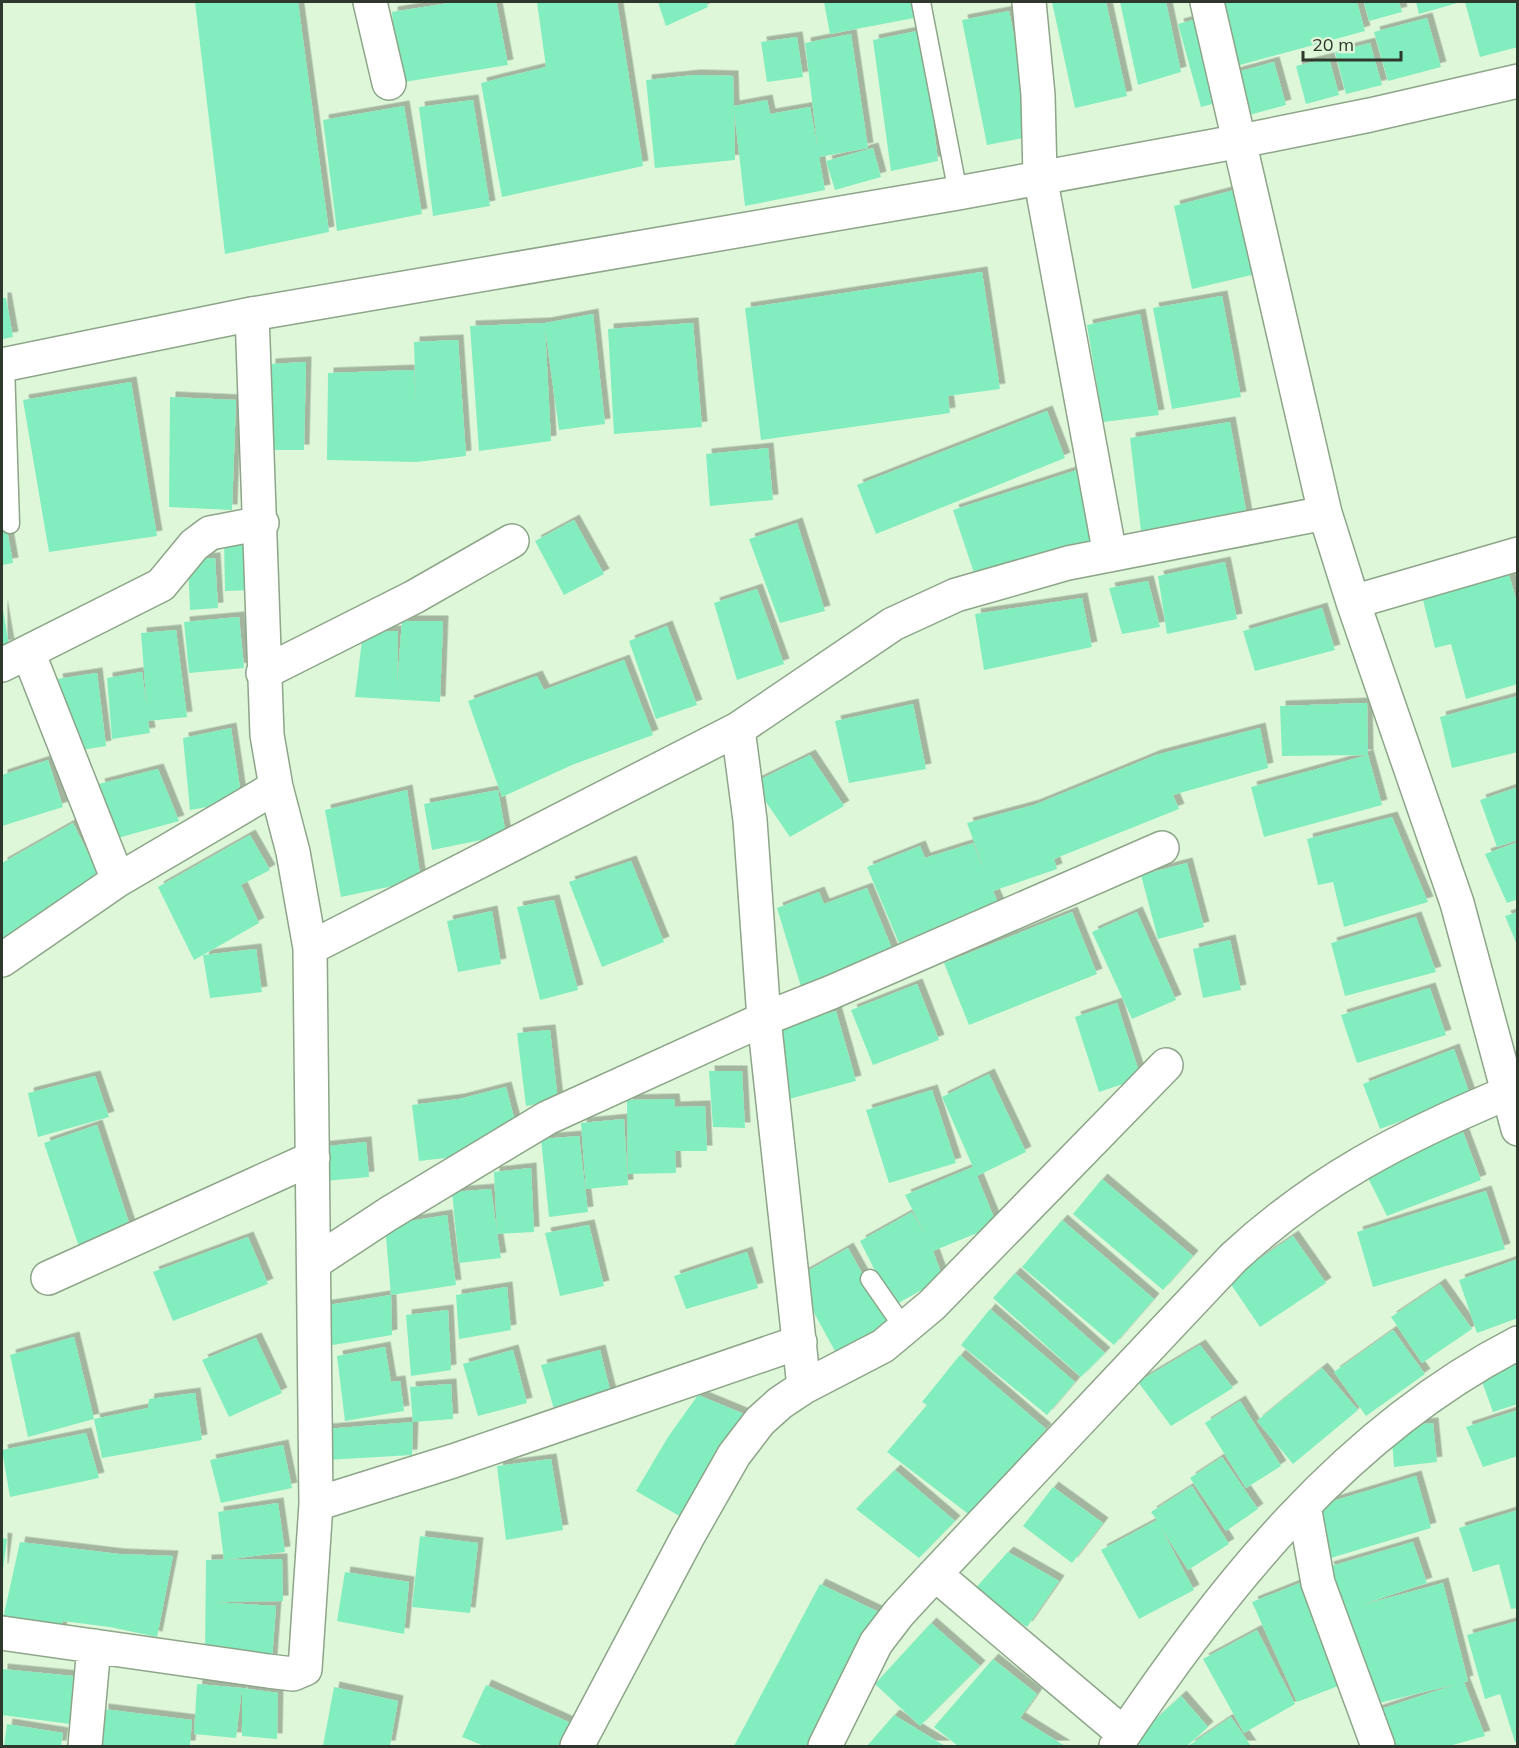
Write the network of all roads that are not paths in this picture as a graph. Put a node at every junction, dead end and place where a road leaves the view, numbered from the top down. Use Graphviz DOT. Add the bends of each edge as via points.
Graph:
graph roads {
  1 [pos="370,2"];
  2 [pos="921,2"];
  3 [pos="1029,2"];
  4 [pos="1207,2"];
  5 [pos="1518,81"];
  6 [pos="389,83"];
  7 [pos="1241,141"];
  8 [pos="1040,176"];
  9 [pos="958,193"];
  10 [pos="252,314"];
  11 [pos="3,364"];
  12 [pos="1325,513"];
  13 [pos="262,523"];
  14 [pos="10,524"];
  15 [pos="512,541"];
  16 [pos="1518,554"];
  17 [pos="1110,555"];
  18 [pos="1353,602"];
  19 [pos="15,658"];
  20 [pos="263,673"];
  21 [pos="738,729"];
  22 [pos="276,787"];
  23 [pos="1162,848"];
  24 [pos="118,880"];
  25 [pos="310,948"];
  26 [pos="2,960"];
  27 [pos="764,1019"];
  28 [pos="1166,1065"];
  29 [pos="1514,1114"];
  30 [pos="313,1158"];
  31 [pos="315,1262"];
  32 [pos="48,1278"];
  33 [pos="870,1279"];
  34 [pos="904,1328"];
  35 [pos="800,1342"];
  36 [pos="1518,1343"];
  37 [pos="804,1387"];
  38 [pos="316,1504"];
  39 [pos="1304,1506"];
  40 [pos="935,1574"];
  41 [pos="2,1633"];
  42 [pos="94,1646"];
  43 [pos="1120,1743"];
  44 [pos="85,1746"];
  45 [pos="577,1746"];
  46 [pos="825,1746"];
  47 [pos="1378,1746"];
  1 -- 6 [label="street"];
  2 -- 9 [label="lane"];
  3 -- 8 [label="street" via="1038,95"];
  4 -- 7 [label="street"];
  5 -- 7 [label="street"];
  7 -- 8 [label="street"];
  7 -- 12 [label="street"];
  8 -- 9 [label="street"];
  8 -- 17 [label="street"];
  9 -- 10 [label="street"];
  10 -- 11 [label="street"];
  10 -- 13 [label="street"];
  11 -- 14 [label="lane"];
  12 -- 17 [label="street"];
  12 -- 18 [label="street"];
  13 -- 19 [label="street" via="210,533 194,545 161,585"];
  13 -- 20 [label="street"];
  15 -- 20 [label="street" via="414,597"];
  16 -- 18 [label="street"];
  17 -- 21 [label="street" via="956,595 893,624"];
  18 -- 29 [label="street" via="1457,903"];
  19 -- 24 [label="street"];
  20 -- 22 [label="street" via="267,735"];
  21 -- 25 [label="street"];
  21 -- 27 [label="street" via="750,820"];
  22 -- 24 [label="street"];
  22 -- 25 [label="street" via="293,852"];
  23 -- 27 [label="street"];
  24 -- 26 [label="street"];
  25 -- 30 [label="street"];
  27 -- 31 [label="street" via="547,1118"];
  27 -- 35 [label="street"];
  28 -- 34 [label="street" via="932,1305"];
  29 -- 40 [label="street" via="1431,1125 1320,1186 1259,1234"];
  30 -- 31 [label="street"];
  30 -- 32 [label="street"];
  31 -- 38 [label="street"];
  33 -- 34 [label="lane"];
  34 -- 37 [label="street" via="862,1358"];
  35 -- 37 [label="street"];
  35 -- 38 [label="street"];
  36 -- 39 [label="street" via="1477,1364 1408,1411"];
  37 -- 45 [label="street" via="760,1420 734,1455"];
  38 -- 42 [label="street" via="305,1667 300,1672 268,1671"];
  39 -- 43 [label="street" via="1247,1568 1166,1673"];
  39 -- 47 [label="street" via="1318,1583"];
  40 -- 43 [label="street"];
  40 -- 46 [label="street" via="876,1643"];
  41 -- 42 [label="street"];
  42 -- 44 [label="street"];
}
